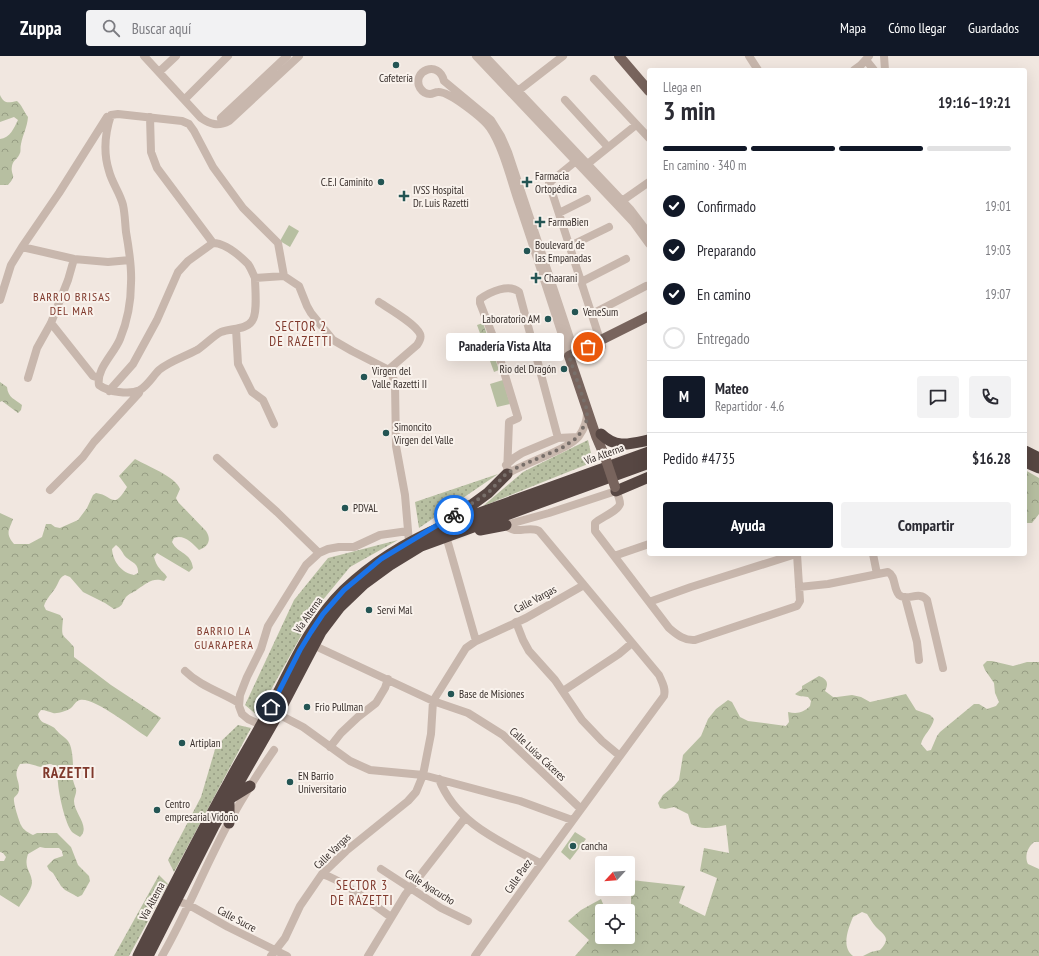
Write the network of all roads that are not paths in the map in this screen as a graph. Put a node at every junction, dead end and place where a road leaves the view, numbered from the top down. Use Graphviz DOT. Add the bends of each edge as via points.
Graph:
graph roads {
  1 [pos="144,56"];
  2 [pos="176,56"];
  3 [pos="228,56"];
  4 [pos="287,56"];
  5 [pos="299,56"];
  6 [pos="476,56"];
  7 [pos="485,56"];
  8 [pos="562,56"];
  9 [pos="619,56"];
  10 [pos="749,56"];
  11 [pos="884,56"];
  12 [pos="757,68"];
  13 [pos="885,68"];
  14 [pos="159,72"];
  15 [pos="594,79"];
  16 [pos="647,89"];
  17 [pos="516,93"];
  18 [pos="185,99"];
  19 [pos="565,100"];
  20 [pos="110,115"];
  21 [pos="150,117"];
  22 [pos="221,118"];
  23 [pos="636,125"];
  24 [pos="647,136"];
  25 [pos="608,147"];
  26 [pos="576,161"];
  27 [pos="585,166"];
  28 [pos="647,185"];
  29 [pos="587,199"];
  30 [pos="620,203"];
  31 [pos="559,213"];
  32 [pos="609,227"];
  33 [pos="647,232"];
  34 [pos="647,241"];
  35 [pos="213,244"];
  36 [pos="570,246"];
  37 [pos="22,247"];
  38 [pos="74,259"];
  39 [pos="626,259"];
  40 [pos="130,260"];
  41 [pos="284,276"];
  42 [pos="255,278"];
  43 [pos="581,282"];
  44 [pos="646,286"];
  45 [pos="0,300"];
  46 [pos="379,302"];
  47 [pos="592,314"];
  48 [pos="647,317"];
  49 [pos="51,323"];
  50 [pos="647,324"];
  51 [pos="236,329"];
  52 [pos="601,343"];
  53 [pos="573,357"];
  54 [pos="388,370"];
  55 [pos="28,378"];
  56 [pos="100,378"];
  57 [pos="140,390"];
  58 [pos="109,391"];
  59 [pos="587,410"];
  60 [pos="274,424"];
  61 [pos="601,434"];
  62 [pos="578,437"];
  63 [pos="558,438"];
  64 [pos="647,440"];
  65 [pos="1027,452"];
  66 [pos="604,453"];
  67 [pos="647,453"];
  68 [pos="217,458"];
  69 [pos="1039,458"];
  70 [pos="1027,463"];
  71 [pos="647,464"];
  72 [pos="1039,468"];
  73 [pos="506,469"];
  74 [pos="647,478"];
  75 [pos="616,489"];
  76 [pos="50,490"];
  77 [pos="506,525"];
  78 [pos="446,536"];
  79 [pos="410,538"];
  80 [pos="647,545"];
  81 [pos="319,553"];
  82 [pos="614,556"];
  83 [pos="790,556"];
  84 [pos="796,556"];
  85 [pos="873,556"];
  86 [pos="877,574"];
  87 [pos="584,585"];
  88 [pos="799,587"];
  89 [pos="905,598"];
  90 [pos="649,602"];
  91 [pos="516,622"];
  92 [pos="476,641"];
  93 [pos="632,644"];
  94 [pos="313,645"];
  95 [pos="919,660"];
  96 [pos="943,668"];
  97 [pos="185,671"];
  98 [pos="388,679"];
  99 [pos="563,691"];
  100 [pos="433,700"];
  101 [pos="238,703"];
  102 [pos="278,714"];
  103 [pos="261,725"];
  104 [pos="330,747"];
  105 [pos="274,750"];
  106 [pos="620,756"];
  107 [pos="423,775"];
  108 [pos="439,780"];
  109 [pos="250,786"];
  110 [pos="229,799"];
  111 [pos="581,809"];
  112 [pos="465,818"];
  113 [pos="572,820"];
  114 [pos="229,823"];
  115 [pos="540,863"];
  116 [pos="381,869"];
  117 [pos="322,874"];
  118 [pos="410,888"];
  119 [pos="176,901"];
  120 [pos="189,905"];
  121 [pos="391,917"];
  122 [pos="468,922"];
  123 [pos="273,953"];
  124 [pos="138,956"];
  125 [pos="148,956"];
  126 [pos="162,956"];
  127 [pos="287,956"];
  128 [pos="368,956"];
  129 [pos="475,956"];
  1 -- 14 [label="street"];
  2 -- 14 [label="street"];
  3 -- 18 [label="street"];
  4 -- 22 [label="street"];
  5 -- 18 [label="street" via="224,124 217,125 201,118"];
  6 -- 17 [label="street"];
  7 -- 17 [label="street"];
  8 -- 17 [label="street"];
  9 -- 16 [label="main road"];
  10 -- 12 [label="street"];
  11 -- 13 [label="street"];
  14 -- 18 [label="street"];
  15 -- 23 [label="street"];
  17 -- 26 [label="street"];
  17 -- 27 [label="street"];
  19 -- 25 [label="street"];
  20 -- 21 [label="street"];
  20 -- 37 [label="street" via="104,120"];
  20 -- 40 [label="street" via="105,153 108,171 122,204"];
  21 -- 35 [label="street" via="151,152 157,168"];
  21 -- 41 [label="street" via="189,124 213,167 243,208 278,243"];
  23 -- 24 [label="street"];
  23 -- 25 [label="street"];
  25 -- 27 [label="street"];
  26 -- 27 [label="street"];
  26 -- 31 [label="street" via="549,183"];
  27 -- 30 [label="street"];
  28 -- 30 [label="street"];
  29 -- 31 [label="street"];
  30 -- 33 [label="street"];
  30 -- 34 [label="street"];
  31 -- 36 [label="street"];
  32 -- 36 [label="street"];
  35 -- 42 [label="street" via="226,246 248,265"];
  35 -- 58 [label="street" via="188,261 178,272 157,320 133,364"];
  36 -- 43 [label="street"];
  37 -- 38 [label="street"];
  37 -- 45 [label="street" via="11,265"];
  38 -- 40 [label="street" via="108,262"];
  38 -- 49 [label="street"];
  39 -- 43 [label="street"];
  40 -- 56 [label="street" via="131,283 126,322 119,341 102,368"];
  41 -- 42 [label="street"];
  41 -- 54 [label="street" via="299,286 307,306 333,340"];
  42 -- 51 [label="street" via="253,318 249,323"];
  43 -- 47 [label="street"];
  44 -- 47 [label="street"];
  46 -- 54 [label="street" via="406,320 421,334 417,346"];
  47 -- 52 [label="street"];
  48 -- 52 [label="main road"];
  49 -- 55 [label="street" via="37,348"];
  49 -- 56 [label="street" via="93,376"];
  50 -- 52 [label="main road"];
  51 -- 57 [label="street" via="221,332 197,350 166,365"];
  51 -- 60 [label="street" via="238,364 252,392 263,400"];
  52 -- 53 [label="main road"];
  53 -- 53 [label="street" via="513,165 501,136 491,120 444,81 438,71 427,70 420,75 418,83 422,91 430,94 439,92 450,96 483,120 494,135"];
  53 -- 59 [label="main road"];
  53 -- 61 [label="main road"];
  54 -- 79 [label="street" via="395,384 396,446"];
  56 -- 58 [label="street" via="99,385"];
  57 -- 58 [label="street"];
  57 -- 76 [label="street" via="140,393"];
  59 -- 62 [label="street" via="587,420"];
  59 -- 66 [label="main road"];
  61 -- 64 [label="highway" via="608,441 617,444"];
  61 -- 66 [label="main road"];
  62 -- 63 [label="street"];
  62 -- 73 [label="street" via="562,448 518,467"];
  63 -- 73 [label="street" via="522,453 514,458"];
  63 -- 73 [label="street" via="519,292 511,288 484,296 480,303 518,418 509,422"];
  65 -- 69 [label="highway"];
  66 -- 75 [label="main road, bridge"];
  67 -- 79 [label="highway, Vía Alterna"];
  68 -- 81 [label="street" via="278,512"];
  70 -- 72 [label="highway"];
  71 -- 78 [label="highway, Vía Alterna"];
  73 -- 79 [label="highway" via="488,493"];
  74 -- 75 [label="highway"];
  75 -- 77 [label="street"];
  75 -- 82 [label="street" via="620,503 618,507 594,523 595,531"];
  77 -- 78 [label="highway"];
  77 -- 87 [label="street" via="514,530 540,531"];
  78 -- 92 [label="street"];
  78 -- 94 [label="highway, Vía Alterna" via="421,546 364,584 340,607"];
  79 -- 81 [label="street" via="385,534 357,546 334,547"];
  79 -- 103 [label="highway, Vía Alterna" via="344,590 323,614 300,650"];
  80 -- 82 [label="street"];
  81 -- 101 [label="street" via="306,565 268,626"];
  82 -- 90 [label="street"];
  83 -- 90 [label="street"];
  84 -- 88 [label="street"];
  85 -- 86 [label="street"];
  86 -- 88 [label="street"];
  86 -- 89 [label="street" via="891,574 900,596"];
  87 -- 91 [label="street, Calle Vargas"];
  87 -- 93 [label="street"];
  88 -- 90 [label="street" via="800,601 797,606 693,640 684,639 669,628"];
  89 -- 95 [label="street" via="917,642"];
  89 -- 96 [label="street" via="920,595 927,600"];
  91 -- 92 [label="street, Calle Vargas"];
  91 -- 99 [label="street" via="529,651"];
  92 -- 100 [label="street, Calle Vargas" via="466,648"];
  93 -- 99 [label="street"];
  93 -- 106 [label="street, Calle Paez" via="658,675 664,684 665,693"];
  94 -- 98 [label="street, Calle Luisa Cáceres"];
  94 -- 102 [label="highway, Vía Alterna"];
  97 -- 101 [label="street" via="193,679"];
  98 -- 100 [label="street, Calle Luisa Cáceres"];
  98 -- 104 [label="street" via="376,703 352,722"];
  99 -- 106 [label="street" via="587,726"];
  100 -- 107 [label="street, Calle Vargas" via="431,734"];
  100 -- 111 [label="street, Calle Luisa Cáceres" via="468,713 503,735"];
  101 -- 103 [label="street" via="242,714"];
  102 -- 104 [label="street" via="303,727"];
  102 -- 110 [label="highway, Vía Alterna"];
  103 -- 124 [label="highway, Vía Alterna" via="213,810"];
  104 -- 107 [label="street" via="350,761 370,770"];
  105 -- 109 [label="street"];
  106 -- 111 [label="street, Calle Paez"];
  107 -- 108 [label="street"];
  107 -- 117 [label="street, Calle Vargas" via="416,792 408,801 334,861"];
  108 -- 112 [label="street" via="447,796"];
  108 -- 113 [label="street" via="520,801"];
  109 -- 110 [label="highway"];
  109 -- 114 [label="street"];
  110 -- 114 [label="highway"];
  110 -- 119 [label="highway, Vía Alterna"];
  111 -- 113 [label="street, Calle Paez"];
  112 -- 115 [label="street"];
  112 -- 118 [label="street"];
  113 -- 115 [label="street, Calle Paez"];
  114 -- 120 [label="street"];
  115 -- 129 [label="street, Calle Paez"];
  116 -- 118 [label="street, Calle Ayacucho"];
  117 -- 121 [label="street" via="352,890"];
  117 -- 123 [label="street, Calle Vargas" via="300,906 285,938"];
  118 -- 121 [label="street"];
  118 -- 122 [label="street, Calle Ayacucho"];
  119 -- 120 [label="street, Calle Sucre"];
  119 -- 125 [label="highway, Vía Alterna"];
  120 -- 123 [label="street, Calle Sucre"];
  120 -- 126 [label="street"];
  121 -- 128 [label="street"];
  123 -- 127 [label="street, Calle Sucre"];
}
